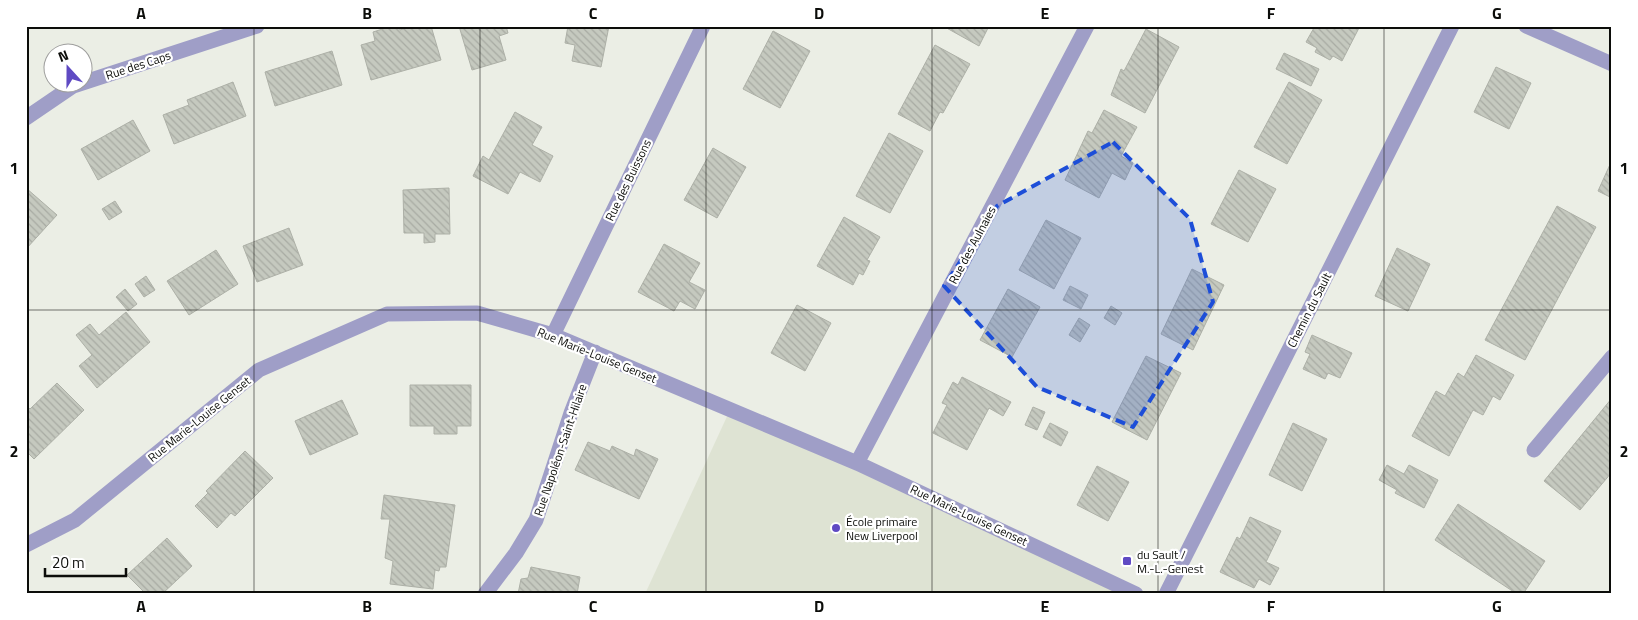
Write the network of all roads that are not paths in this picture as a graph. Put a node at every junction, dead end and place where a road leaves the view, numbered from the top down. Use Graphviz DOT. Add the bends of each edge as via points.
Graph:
graph roads {
  1 [pos="257,26"];
  2 [pos="703,26"];
  3 [pos="1086,26"];
  4 [pos="1452,26"];
  5 [pos="1526,26"];
  6 [pos="1612,64"];
  7 [pos="26,118"];
  8 [pos="554,335"];
  9 [pos="595,352"];
  10 [pos="1612,357"];
  11 [pos="1534,450"];
  12 [pos="857,463"];
  13 [pos="26,545"];
  14 [pos="485,594"];
  15 [pos="1136,594"];
  16 [pos="1166,594"];
  1 -- 7 [label="street, Rue des Caps" via="74,86"];
  2 -- 8 [label="street, Rue des Buissons"];
  3 -- 12 [label="street, Rue des Aulnaies"];
  4 -- 16 [label="street, Chemin du Sault"];
  5 -- 6 [label="street"];
  8 -- 9 [label="street, Rue Marie-Louise Genset"];
  8 -- 13 [label="street, Rue Marie-Louise Genset" via="477,313 387,314 259,370 75,520"];
  9 -- 12 [label="street, Rue Marie-Louise Genset"];
  9 -- 14 [label="street, Rue Napoléon-Saint-Hilaire" via="536,520"];
  10 -- 11 [label="street"];
  12 -- 15 [label="street, Rue Marie-Louise Genset"];
}
